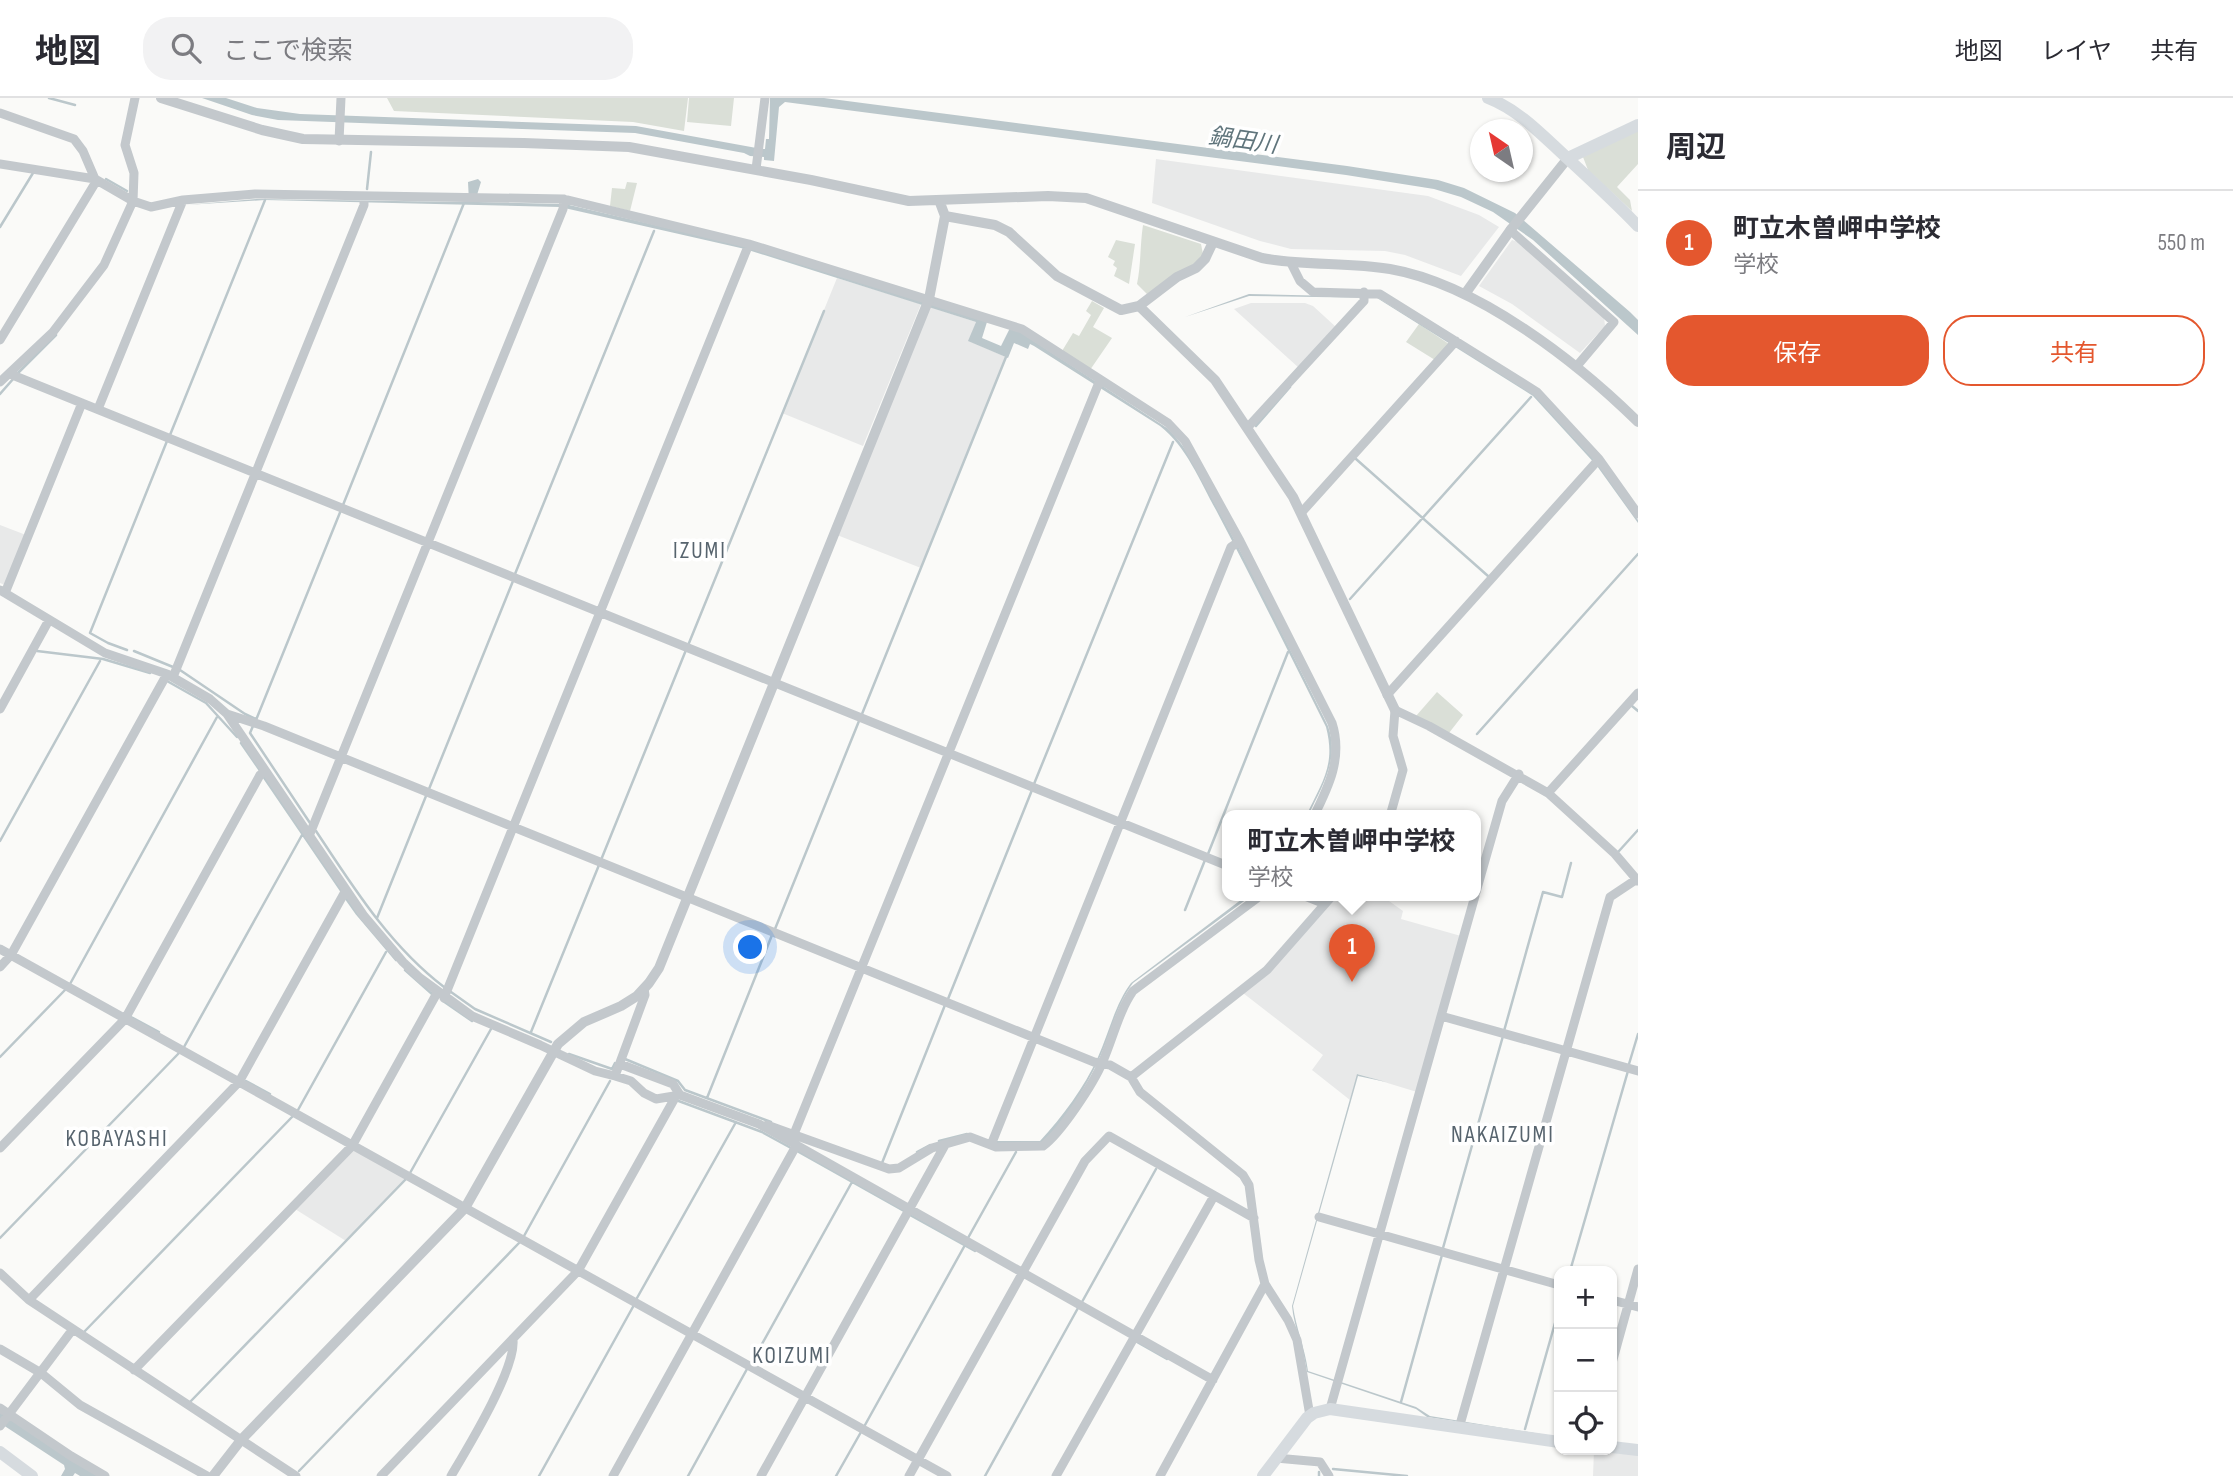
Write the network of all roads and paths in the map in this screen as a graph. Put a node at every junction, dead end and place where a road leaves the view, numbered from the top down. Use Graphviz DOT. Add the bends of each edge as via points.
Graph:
graph roads {
  1 [pos="135,98"];
  2 [pos="160,98"];
  3 [pos="341,98"];
  4 [pos="765,98"];
  5 [pos="1488,98"];
  6 [pos="0,113"];
  7 [pos="1638,125"];
  8 [pos="339,141"];
  9 [pos="0,164"];
  10 [pos="1563,164"];
  11 [pos="756,165"];
  12 [pos="96,179"];
  13 [pos="183,200"];
  14 [pos="364,200"];
  15 [pos="939,200"];
  16 [pos="133,201"];
  17 [pos="564,203"];
  18 [pos="945,216"];
  19 [pos="1638,226"];
  20 [pos="1511,229"];
  21 [pos="1213,242"];
  22 [pos="748,247"];
  23 [pos="1291,263"];
  24 [pos="1465,294"];
  25 [pos="1364,296"];
  26 [pos="927,303"];
  27 [pos="1139,306"];
  28 [pos="0,340"];
  29 [pos="1454,343"];
  30 [pos="1576,367"];
  31 [pos="10,374"];
  32 [pos="0,382"];
  33 [pos="1098,383"];
  34 [pos="82,403"];
  35 [pos="98,409"];
  36 [pos="1638,422"];
  37 [pos="1248,427"];
  38 [pos="1596,461"];
  39 [pos="255,473"];
  40 [pos="1301,513"];
  41 [pos="1638,514"];
  42 [pos="427,542"];
  43 [pos="1236,544"];
  44 [pos="2,591"];
  45 [pos="600,611"];
  46 [pos="49,620"];
  47 [pos="170,676"];
  48 [pos="775,682"];
  49 [pos="1638,693"];
  50 [pos="1387,695"];
  51 [pos="0,709"];
  52 [pos="1395,710"];
  53 [pos="227,714"];
  54 [pos="947,752"];
  55 [pos="341,758"];
  56 [pos="265,771"];
  57 [pos="1519,774"];
  58 [pos="1548,793"];
  59 [pos="1317,810"];
  60 [pos="1392,810"];
  61 [pos="1120,822"];
  62 [pos="513,828"];
  63 [pos="309,836"];
  64 [pos="1222,864"];
  65 [pos="1481,876"];
  66 [pos="1638,880"];
  67 [pos="346,890"];
  68 [pos="687,897"];
  69 [pos="1252,901"];
  70 [pos="1327,901"];
  71 [pos="1474,901"];
  72 [pos="0,949"];
  73 [pos="11,955"];
  74 [pos="0,967"];
  75 [pos="861,968"];
  76 [pos="644,989"];
  77 [pos="440,995"];
  78 [pos="1441,1016"];
  79 [pos="125,1019"];
  80 [pos="1034,1038"];
  81 [pos="1566,1051"];
  82 [pos="552,1052"];
  83 [pos="1098,1063"];
  84 [pos="620,1064"];
  85 [pos="1638,1071"];
  86 [pos="615,1076"];
  87 [pos="1131,1077"];
  88 [pos="239,1082"];
  89 [pos="676,1098"];
  90 [pos="759,1124"];
  91 [pos="794,1134"];
  92 [pos="945,1145"];
  93 [pos="991,1145"];
  94 [pos="352,1146"];
  95 [pos="796,1146"];
  96 [pos="0,1148"];
  97 [pos="1213,1198"];
  98 [pos="465,1209"];
  99 [pos="909,1210"];
  100 [pos="1319,1217"];
  101 [pos="1254,1218"];
  102 [pos="1380,1234"];
  103 [pos="1638,1269"];
  104 [pos="1503,1270"];
  105 [pos="578,1271"];
  106 [pos="0,1272"];
  107 [pos="1023,1273"];
  108 [pos="1265,1284"];
  109 [pos="1554,1284"];
  110 [pos="30,1298"];
  111 [pos="1617,1301"];
  112 [pos="1628,1304"];
  113 [pos="1638,1307"];
  114 [pos="72,1329"];
  115 [pos="693,1332"];
  116 [pos="1136,1336"];
  117 [pos="513,1340"];
  118 [pos="1617,1345"];
  119 [pos="0,1349"];
  120 [pos="136,1368"];
  121 [pos="41,1373"];
  122 [pos="1211,1379"];
  123 [pos="806,1395"];
  124 [pos="1330,1409"];
  125 [pos="5,1413"];
  126 [pos="1310,1416"];
  127 [pos="1460,1424"];
  128 [pos="0,1426"];
  129 [pos="243,1438"];
  130 [pos="1554,1441"];
  131 [pos="1617,1448"];
  132 [pos="1638,1450"];
  133 [pos="0,1452"];
  134 [pos="919,1458"];
  135 [pos="1276,1458"];
  136 [pos="32,1476"];
  137 [pos="106,1476"];
  138 [pos="207,1476"];
  139 [pos="213,1476"];
  140 [pos="296,1476"];
  141 [pos="381,1476"];
  142 [pos="451,1476"];
  143 [pos="612,1476"];
  144 [pos="761,1476"];
  145 [pos="909,1476"];
  146 [pos="947,1476"];
  147 [pos="1056,1476"];
  148 [pos="1160,1476"];
  149 [pos="1262,1476"];
  150 [pos="1329,1476"];
  1 -- 16 [label="street" via="125,145 134,173"];
  2 -- 8 [label="street" via="262,130"];
  3 -- 8 [label="street"];
  4 -- 11 [label="street"];
  5 -- 10 [label="main road" via="1512,110"];
  6 -- 12 [label="street" via="74,139"];
  7 -- 10 [label="main road"];
  8 -- 11 [label="street" via="629,147"];
  9 -- 12 [label="street"];
  10 -- 19 [label="main road" via="1603,189"];
  10 -- 20 [label="street"];
  11 -- 15 [label="street" via="909,201"];
  12 -- 16 [label="street"];
  12 -- 28 [label="street"];
  13 -- 14 [label="street" via="255,194"];
  13 -- 16 [label="street" via="151,207"];
  13 -- 35 [label="street"];
  14 -- 17 [label="street" via="474,197"];
  14 -- 39 [label="street"];
  15 -- 18 [label="street"];
  15 -- 21 [label="street" via="1086,198"];
  16 -- 31 [label="street" via="104,265 52,332"];
  17 -- 22 [label="street"];
  17 -- 42 [label="street"];
  18 -- 26 [label="street"];
  18 -- 27 [label="street" via="995,225 1058,276 1114,308 1126,311"];
  20 -- 24 [label="street"];
  20 -- 30 [label="street" via="1614,322"];
  21 -- 23 [label="street"];
  21 -- 27 [label="street" via="1202,263"];
  22 -- 26 [label="street"];
  22 -- 45 [label="street"];
  23 -- 24 [label="street" via="1392,269"];
  23 -- 25 [label="street" via="1300,281 1313,292"];
  24 -- 30 [label="street"];
  25 -- 29 [label="street" via="1380,294"];
  25 -- 37 [label="street"];
  26 -- 33 [label="street" via="1022,329"];
  26 -- 48 [label="street"];
  27 -- 37 [label="street" via="1215,380"];
  29 -- 38 [label="street" via="1537,392"];
  29 -- 40 [label="street"];
  30 -- 36 [label="street"];
  31 -- 32 [label="street"];
  31 -- 34 [label="street"];
  33 -- 43 [label="street" via="1168,423 1181,436"];
  33 -- 54 [label="street"];
  34 -- 35 [label="street"];
  34 -- 44 [label="street"];
  35 -- 39 [label="street"];
  37 -- 40 [label="street"];
  38 -- 41 [label="street"];
  38 -- 50 [label="street"];
  39 -- 42 [label="street"];
  39 -- 47 [label="street"];
  40 -- 50 [label="street"];
  42 -- 45 [label="street"];
  42 -- 55 [label="street"];
  43 -- 59 [label="street" via="1334,730 1336,764"];
  43 -- 61 [label="street"];
  44 -- 46 [label="street"];
  45 -- 48 [label="street"];
  45 -- 62 [label="street"];
  46 -- 47 [label="street" via="105,653"];
  46 -- 51 [label="street"];
  47 -- 53 [label="street"];
  47 -- 73 [label="street"];
  48 -- 54 [label="street"];
  48 -- 68 [label="street"];
  49 -- 58 [label="street"];
  50 -- 52 [label="street"];
  52 -- 57 [label="street"];
  52 -- 60 [label="street" via="1393,736 1402,770"];
  53 -- 55 [label="street"];
  53 -- 56 [label="street"];
  54 -- 61 [label="street"];
  54 -- 75 [label="street"];
  55 -- 62 [label="street"];
  55 -- 63 [label="street"];
  56 -- 63 [label="street"];
  56 -- 79 [label="street"];
  57 -- 58 [label="street"];
  57 -- 65 [label="street" via="1501,803"];
  58 -- 66 [label="street"];
  61 -- 64 [label="street"];
  61 -- 80 [label="street"];
  62 -- 68 [label="street"];
  62 -- 77 [label="street"];
  63 -- 67 [label="street"];
  66 -- 81 [label="street" via="1612,896"];
  67 -- 77 [label="street" via="402,962"];
  67 -- 88 [label="street"];
  68 -- 75 [label="street"];
  68 -- 76 [label="street" via="659,968"];
  69 -- 83 [label="street" via="1140,984 1129,997"];
  70 -- 87 [label="street" via="1266,970"];
  71 -- 78 [label="street"];
  72 -- 73 [label="street"];
  73 -- 74 [label="street"];
  73 -- 79 [label="street"];
  75 -- 80 [label="street"];
  75 -- 91 [label="street"];
  76 -- 82 [label="street" via="577,1026"];
  76 -- 84 [label="street"];
  77 -- 82 [label="street" via="472,1016"];
  77 -- 94 [label="street"];
  78 -- 81 [label="street"];
  78 -- 102 [label="street"];
  79 -- 88 [label="street"];
  79 -- 96 [label="street"];
  80 -- 83 [label="street"];
  80 -- 93 [label="street"];
  81 -- 85 [label="street"];
  81 -- 104 [label="street"];
  82 -- 86 [label="street"];
  82 -- 98 [label="street"];
  83 -- 87 [label="street"];
  83 -- 93 [label="street" via="1062,1126 1043,1146"];
  84 -- 86 [label="street"];
  84 -- 89 [label="street" via="673,1084"];
  86 -- 89 [label="street" via="656,1098"];
  87 -- 101 [label="street" via="1140,1092 1243,1175"];
  88 -- 94 [label="street"];
  88 -- 110 [label="street"];
  89 -- 90 [label="street"];
  89 -- 105 [label="street"];
  90 -- 91 [label="street"];
  90 -- 95 [label="street"];
  91 -- 92 [label="street" via="894,1169"];
  92 -- 93 [label="street" via="970,1138"];
  92 -- 99 [label="street"];
  94 -- 98 [label="street"];
  94 -- 120 [label="street"];
  95 -- 99 [label="street"];
  95 -- 115 [label="street"];
  97 -- 101 [label="street"];
  97 -- 107 [label="street" via="1109,1136 1085,1161"];
  97 -- 116 [label="street"];
  98 -- 105 [label="street"];
  98 -- 129 [label="street"];
  99 -- 107 [label="street"];
  99 -- 123 [label="street"];
  100 -- 102 [label="street"];
  101 -- 108 [label="street"];
  102 -- 104 [label="street"];
  102 -- 124 [label="street"];
  103 -- 112 [label="street"];
  104 -- 109 [label="street"];
  104 -- 127 [label="street"];
  105 -- 115 [label="street"];
  105 -- 117 [label="street"];
  106 -- 110 [label="street"];
  107 -- 116 [label="street"];
  107 -- 134 [label="street"];
  108 -- 122 [label="street"];
  108 -- 126 [label="street" via="1297,1340"];
  110 -- 114 [label="street"];
  111 -- 112 [label="street"];
  112 -- 113 [label="street"];
  112 -- 118 [label="street"];
  114 -- 120 [label="street"];
  114 -- 121 [label="street"];
  115 -- 123 [label="street"];
  115 -- 143 [label="street"];
  116 -- 122 [label="street"];
  116 -- 147 [label="street"];
  117 -- 141 [label="street"];
  117 -- 142 [label="street" via="512,1356 479,1429"];
  119 -- 121 [label="street"];
  120 -- 129 [label="street"];
  121 -- 125 [label="street"];
  121 -- 138 [label="street" via="80,1405"];
  122 -- 148 [label="street"];
  123 -- 134 [label="street"];
  123 -- 144 [label="street"];
  124 -- 126 [label="main road"];
  124 -- 127 [label="main road"];
  125 -- 128 [label="street"];
  125 -- 137 [label="street"];
  126 -- 135 [label="main road"];
  127 -- 130 [label="main road"];
  129 -- 139 [label="street"];
  129 -- 140 [label="street"];
  131 -- 132 [label="main road"];
  133 -- 136 [label="main road"];
  134 -- 145 [label="street"];
  134 -- 146 [label="street"];
  135 -- 149 [label="main road"];
  135 -- 150 [label="street" via="1320,1462"];
}
